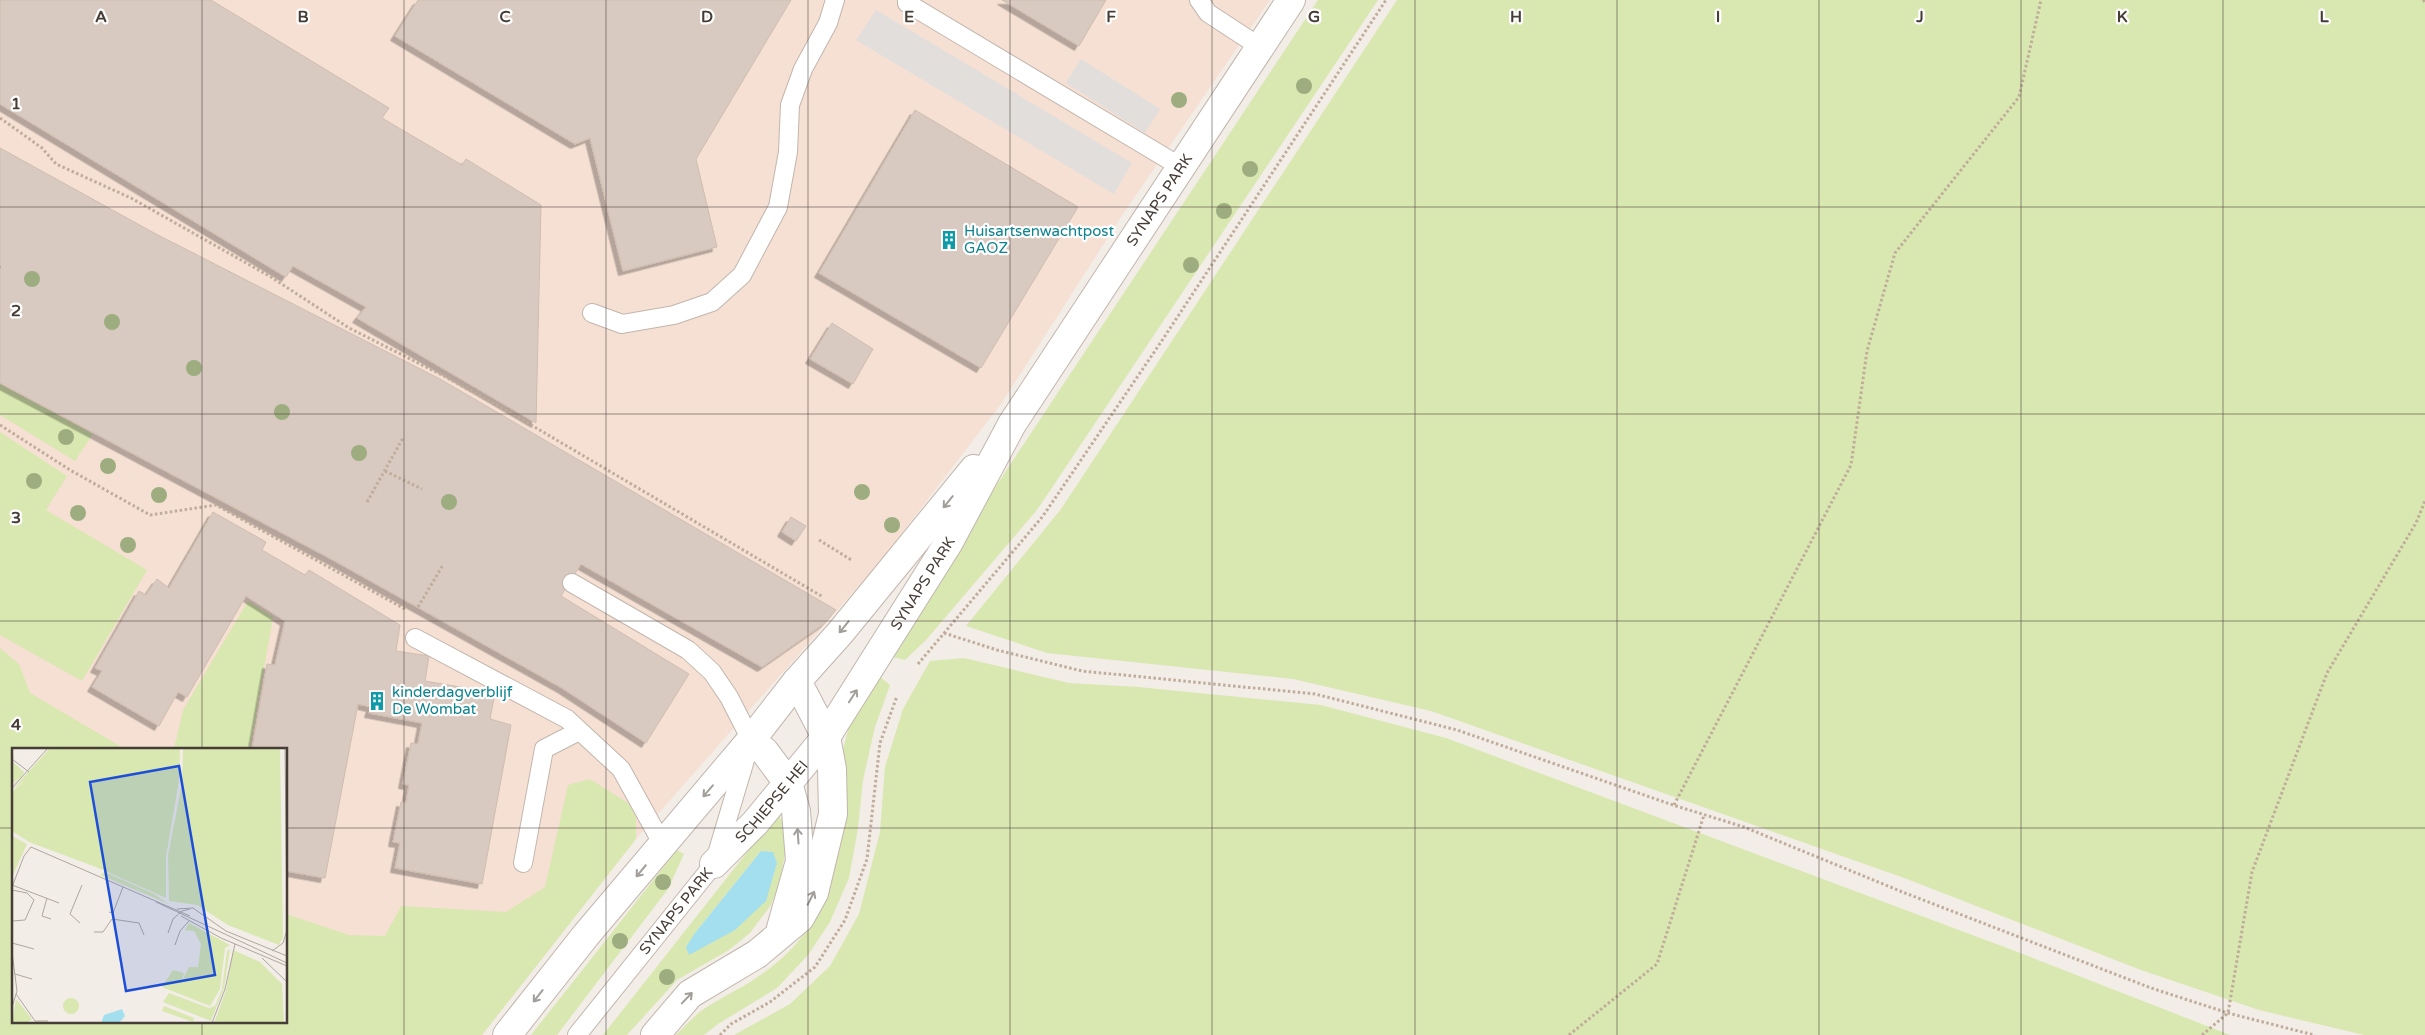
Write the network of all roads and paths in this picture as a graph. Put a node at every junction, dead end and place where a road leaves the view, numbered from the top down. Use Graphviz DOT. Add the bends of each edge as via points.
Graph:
graph roads {
  1 [pos="835,0"];
  2 [pos="907,0"];
  3 [pos="1199,0"];
  4 [pos="1291,0"];
  5 [pos="1386,0"];
  6 [pos="2041,0"];
  7 [pos="1260,47"];
  8 [pos="0,118"];
  9 [pos="1181,167"];
  10 [pos="592,313"];
  11 [pos="1012,424"];
  12 [pos="0,425"];
  13 [pos="403,438"];
  14 [pos="385,471"];
  15 [pos="422,489"];
  16 [pos="2425,501"];
  17 [pos="368,502"];
  18 [pos="443,565"];
  19 [pos="572,583"];
  20 [pos="831,602"];
  21 [pos="944,633"];
  22 [pos="415,638"];
  23 [pos="914,668"];
  24 [pos="798,680"];
  25 [pos="899,690"];
  26 [pos="580,731"];
  27 [pos="826,737"];
  28 [pos="751,740"];
  29 [pos="788,783"];
  30 [pos="1673,805"];
  31 [pos="1704,815"];
  32 [pos="662,845"];
  33 [pos="523,863"];
  34 [pos="714,864"];
  35 [pos="780,934"];
  36 [pos="2228,1013"];
  37 [pos="507,1035"];
  38 [pos="577,1035"];
  39 [pos="655,1035"];
  40 [pos="720,1035"];
  41 [pos="1569,1035"];
  42 [pos="2202,1035"];
  43 [pos="2314,1035"];
  1 -- 10 [label="lane" via="828,23 803,69 790,104 788,152 778,207 742,275 712,302 674,315 622,324"];
  2 -- 9 [label="lane" via="907,3"];
  3 -- 7 [label="lane" via="1208,13"];
  4 -- 7 [label="street, SYNAPS PARK"];
  5 -- 21 [label="path" via="1043,516"];
  6 -- 30 [label="path" via="2019,98 1894,253 1867,351 1851,465"];
  7 -- 9 [label="street, SYNAPS PARK"];
  8 -- 20 [label="path" via="42,148 56,164 148,207 271,277 349,328 444,376"];
  9 -- 11 [label="street, SYNAPS PARK"];
  11 -- 24 [label="street, SYNAPS PARK, one-way"];
  27 -- 11 [label="street, SYNAPS PARK, one-way" via="949,542"];
  12 -- 18 [label="path" via="70,470 150,515 216,505 414,614"];
  13 -- 14 [label="path"];
  14 -- 15 [label="path"];
  14 -- 17 [label="path"];
  16 -- 36 [label="path" via="2416,523 2324,682 2252,872"];
  19 -- 28 [label="lane" via="688,650 712,672"];
  21 -- 23 [label="path"];
  21 -- 30 [label="path" via="997,650 1082,670 1315,694 1457,730"];
  22 -- 26 [label="lane" via="567,719"];
  24 -- 27 [label="street"];
  24 -- 28 [label="street, SYNAPS PARK"];
  25 -- 40 [label="path" via="880,743 867,859 846,920 815,966 770,1002 731,1024"];
  26 -- 32 [label="lane" via="621,769"];
  26 -- 33 [label="lane" via="544,750"];
  27 -- 29 [label="street, SCHIEPSE HEI"];
  35 -- 27 [label="street, one-way" via="800,918 814,893 833,814 832,769"];
  28 -- 29 [label="street" via="765,752"];
  28 -- 32 [label="street, one-way"];
  28 -- 34 [label="lane, SYNAPS PARK"];
  29 -- 34 [label="street, SCHIEPSE HEI" via="755,823"];
  35 -- 29 [label="street, one-way" via="800,860 796,811"];
  30 -- 31 [label="path"];
  31 -- 36 [label="path" via="1744,827 2151,988"];
  31 -- 41 [label="path" via="1657,964"];
  32 -- 37 [label="street, one-way"];
  34 -- 38 [label="lane, SYNAPS PARK"];
  39 -- 35 [label="street, one-way" via="690,994 757,954"];
  36 -- 42 [label="path"];
  36 -- 43 [label="path"];
}
